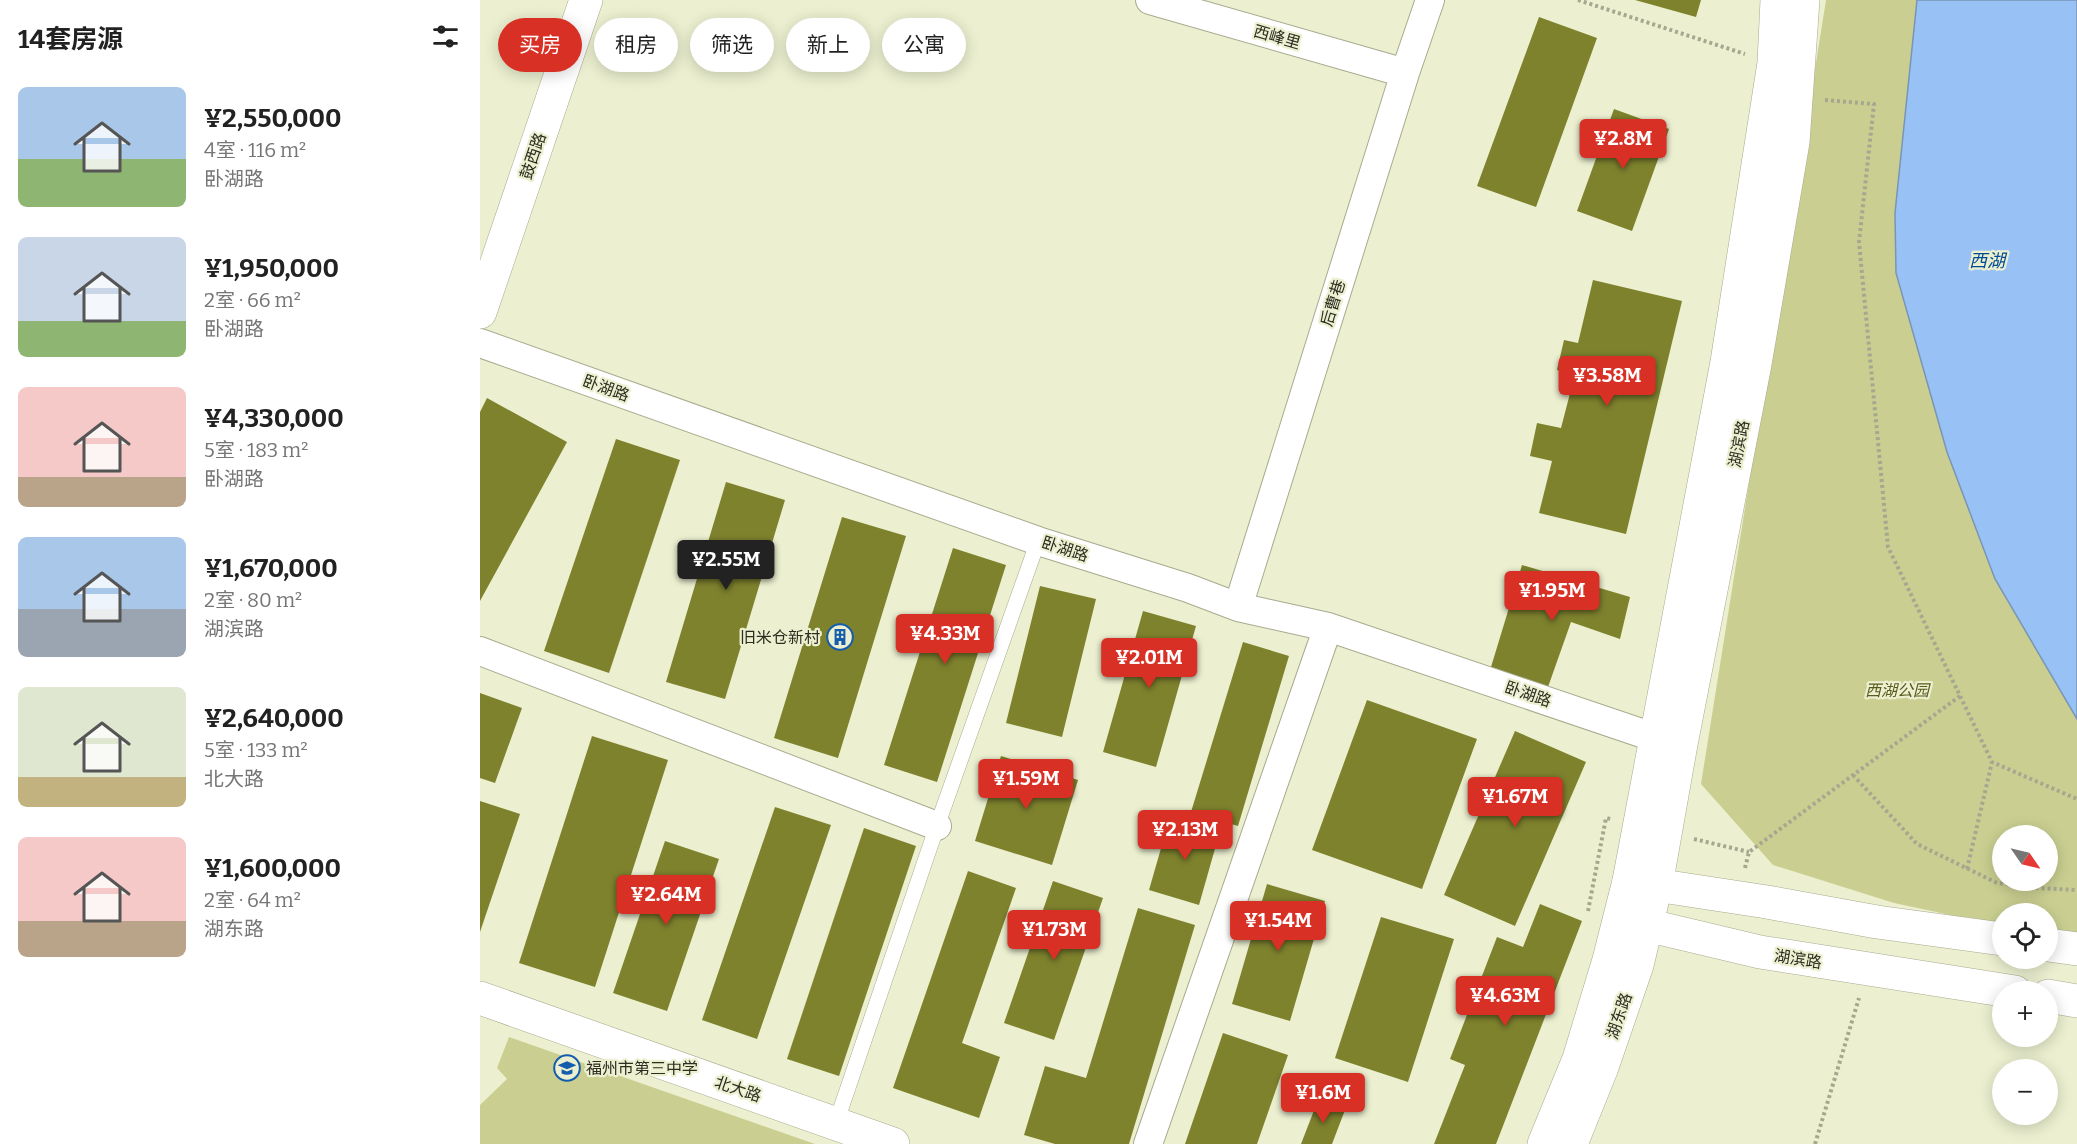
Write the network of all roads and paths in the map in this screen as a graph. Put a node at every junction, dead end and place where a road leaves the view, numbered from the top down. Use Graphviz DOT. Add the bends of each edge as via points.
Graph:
graph roads {
  1 [pos="586,0"];
  2 [pos="1150,0"];
  3 [pos="1430,0"];
  4 [pos="1578,0"];
  5 [pos="1778,0"];
  6 [pos="1803,0"];
  7 [pos="1774,63"];
  8 [pos="1404,73"];
  9 [pos="1823,100"];
  10 [pos="480,312"];
  11 [pos="480,343"];
  12 [pos="1038,541"];
  13 [pos="1238,607"];
  14 [pos="1328,627"];
  15 [pos="480,651"];
  16 [pos="1960,696"];
  17 [pos="1656,738"];
  18 [pos="1992,762"];
  19 [pos="1853,775"];
  20 [pos="2077,799"];
  21 [pos="937,826"];
  22 [pos="1749,852"];
  23 [pos="1967,869"];
  24 [pos="1642,883"];
  25 [pos="2077,890"];
  26 [pos="1634,922"];
  27 [pos="1992,938"];
  28 [pos="2058,946"];
  29 [pos="2077,949"];
  30 [pos="1868,970"];
  31 [pos="1992,989"];
  32 [pos="480,998"];
  33 [pos="2058,998"];
  34 [pos="2077,1001"];
  35 [pos="836,1123"];
  36 [pos="893,1144"];
  37 [pos="1148,1144"];
  38 [pos="1544,1144"];
  39 [pos="1571,1144"];
  40 [pos="1815,1144"];
  1 -- 10 [label="main road, 鼓西路"];
  2 -- 8 [label="street, 西峰里"];
  3 -- 8 [label="street, 后曹巷"];
  4 -- 7 [label="path"];
  5 -- 7 [label="main road, 湖滨路"];
  6 -- 24 [label="main road, 湖滨路" via="1793,142 1755,364 1681,744"];
  7 -- 17 [label="main road, 湖滨路" via="1727,362"];
  8 -- 13 [label="street, 后曹巷"];
  9 -- 16 [label="path" via="1874,104 1859,242 1888,547"];
  11 -- 12 [label="street, 卧湖路"];
  12 -- 13 [label="street, 卧湖路"];
  12 -- 21 [label="lane"];
  13 -- 14 [label="street, 卧湖路"];
  14 -- 17 [label="street, 卧湖路"];
  14 -- 37 [label="street"];
  15 -- 21 [label="street"];
  16 -- 18 [label="path"];
  16 -- 19 [label="path"];
  17 -- 24 [label="main road, 湖滨路"];
  18 -- 20 [label="path"];
  18 -- 23 [label="path"];
  19 -- 22 [label="path"];
  19 -- 23 [label="path" via="1917,844"];
  21 -- 35 [label="lane"];
  23 -- 25 [label="path" via="1997,883"];
  24 -- 26 [label="main road, 湖滨路"];
  24 -- 27 [label="main road"];
  26 -- 30 [label="main road, 湖滨路" via="1760,952"];
  26 -- 38 [label="main road, 湖东路"];
  26 -- 39 [label="main road, 湖东路" via="1636,965"];
  28 -- 29 [label="main road"];
  30 -- 31 [label="main road, 湖滨路"];
  30 -- 40 [label="path"];
  32 -- 35 [label="main road, 北大路"];
  33 -- 34 [label="main road"];
  35 -- 36 [label="main road, 北大路"];
}
